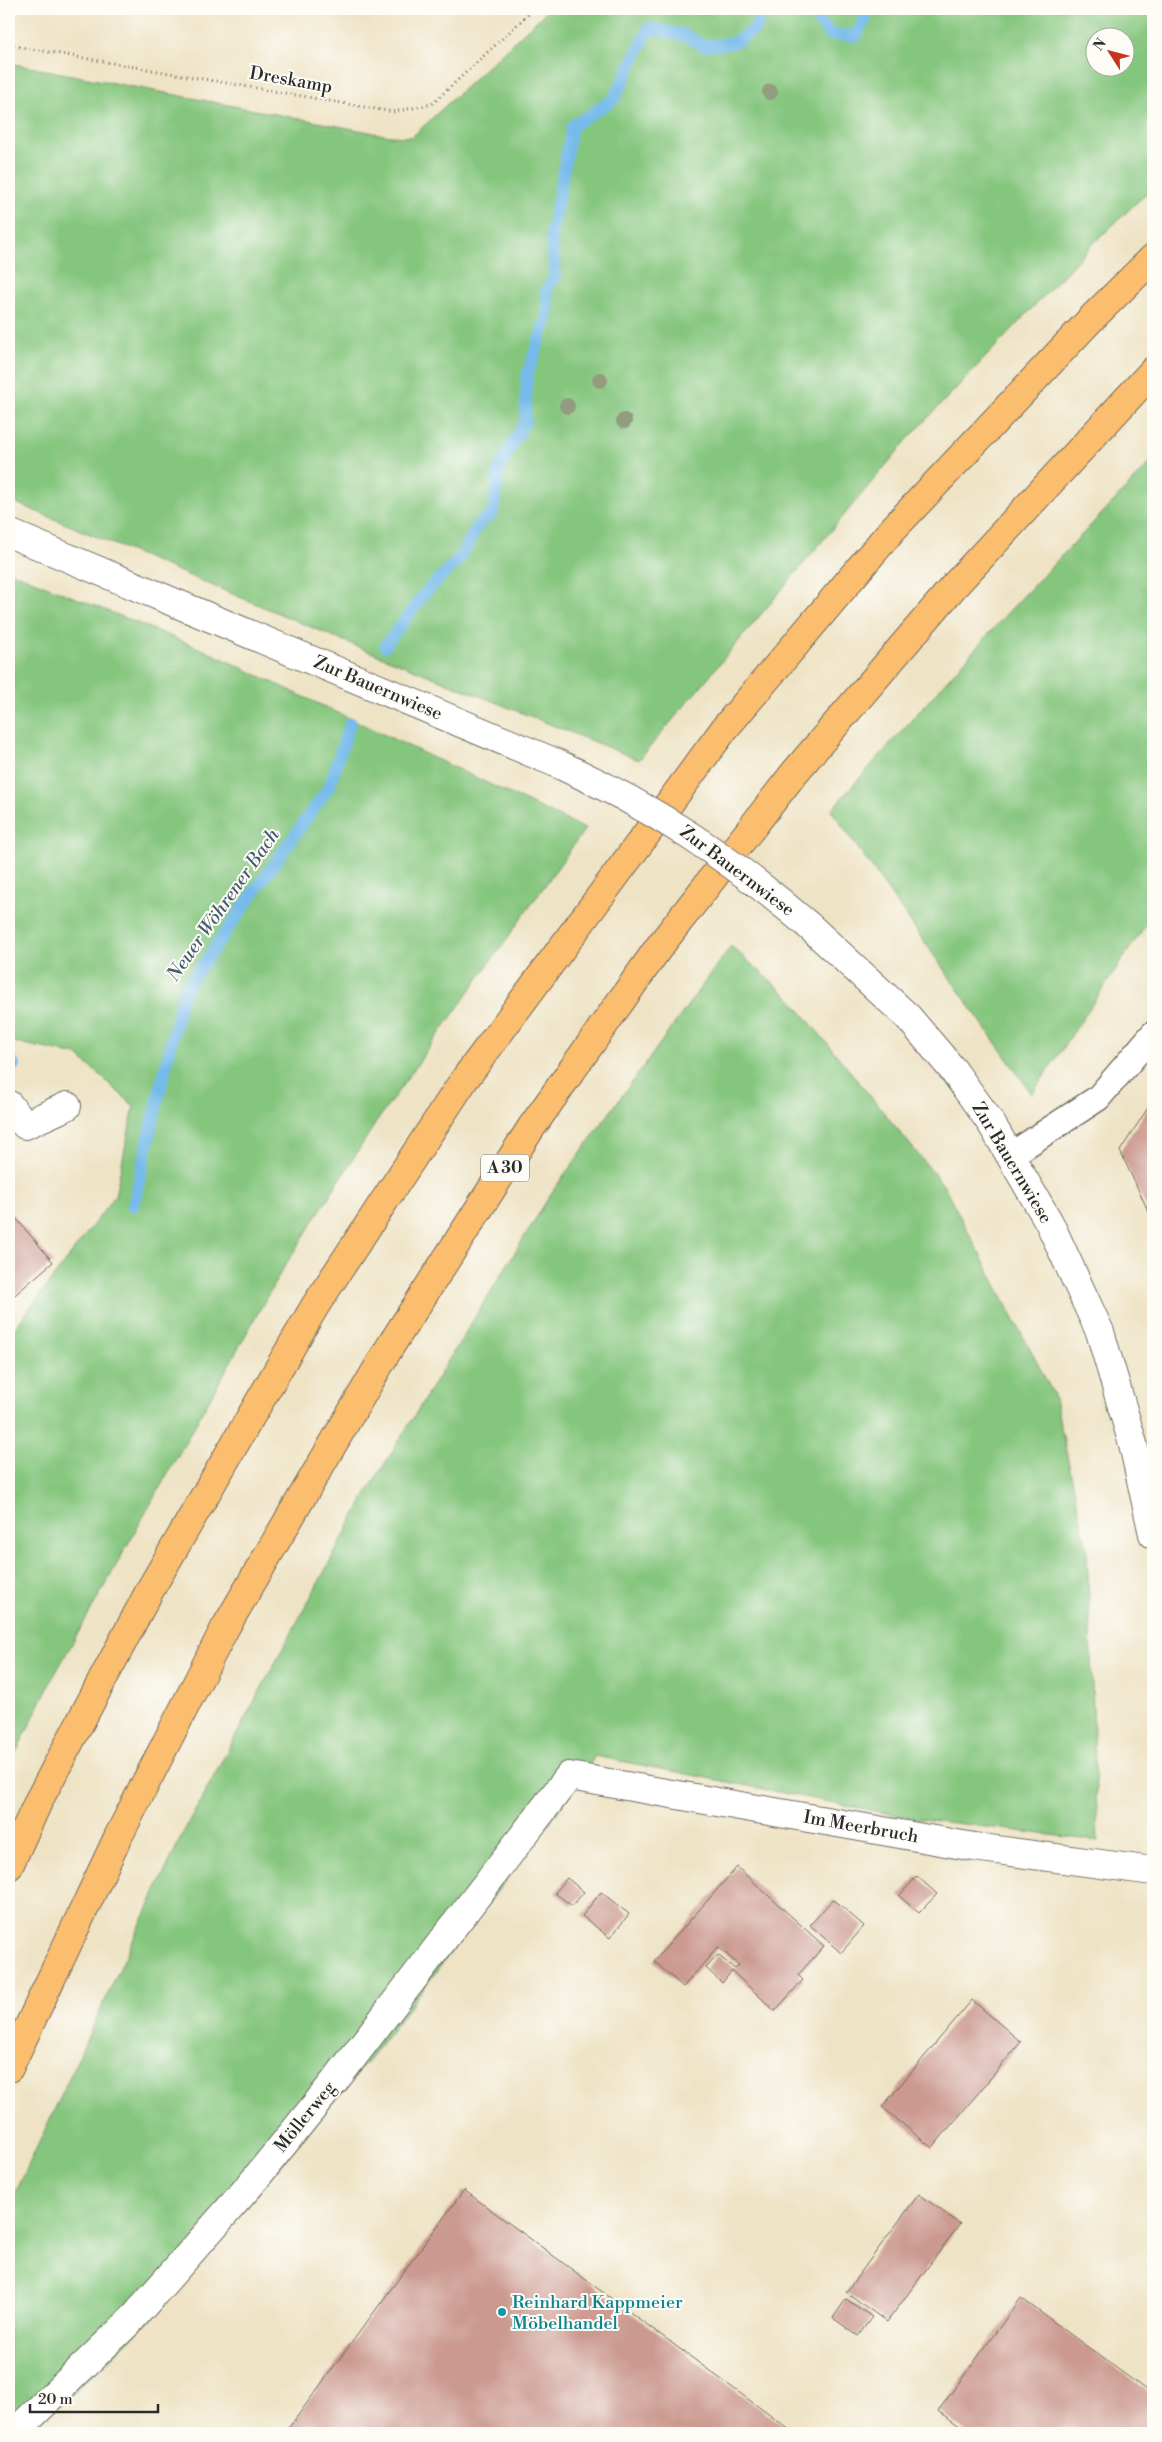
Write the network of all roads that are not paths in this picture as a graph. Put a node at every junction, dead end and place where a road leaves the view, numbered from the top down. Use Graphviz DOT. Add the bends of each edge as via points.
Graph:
graph roads {
  1 [pos="1153,258"];
  2 [pos="1153,371"];
  3 [pos="9,533"];
  4 [pos="1153,1034"];
  5 [pos="9,1105"];
  6 [pos="68,1106"];
  7 [pos="1011,1155"];
  8 [pos="1153,1534"];
  9 [pos="569,1776"];
  10 [pos="9,1866"];
  11 [pos="1153,1871"];
  12 [pos="9,2068"];
  13 [pos="14,2433"];
  1 -- 10 [label="highway" via="1092,317 891,531 725,728 464,1080 315,1306 151,1588 39,1800"];
  2 -- 12 [label="highway, A 30" via="954,586 795,772 659,947 531,1128 391,1345 225,1628 119,1835"];
  3 -- 7 [label="street, Zur Bauernwiese, bridge" via="609,786 690,834 761,885 908,1017 953,1070"];
  4 -- 7 [label="lane" via="1098,1098"];
  5 -- 6 [label="street" via="25,1125"];
  7 -- 8 [label="street, Zur Bauernwiese" via="1050,1222 1100,1332 1133,1444"];
  9 -- 11 [label="street, Im Meerbruch" via="974,1847"];
  9 -- 13 [label="street, Möllerweg" via="334,2082 251,2184 130,2321"];
}
